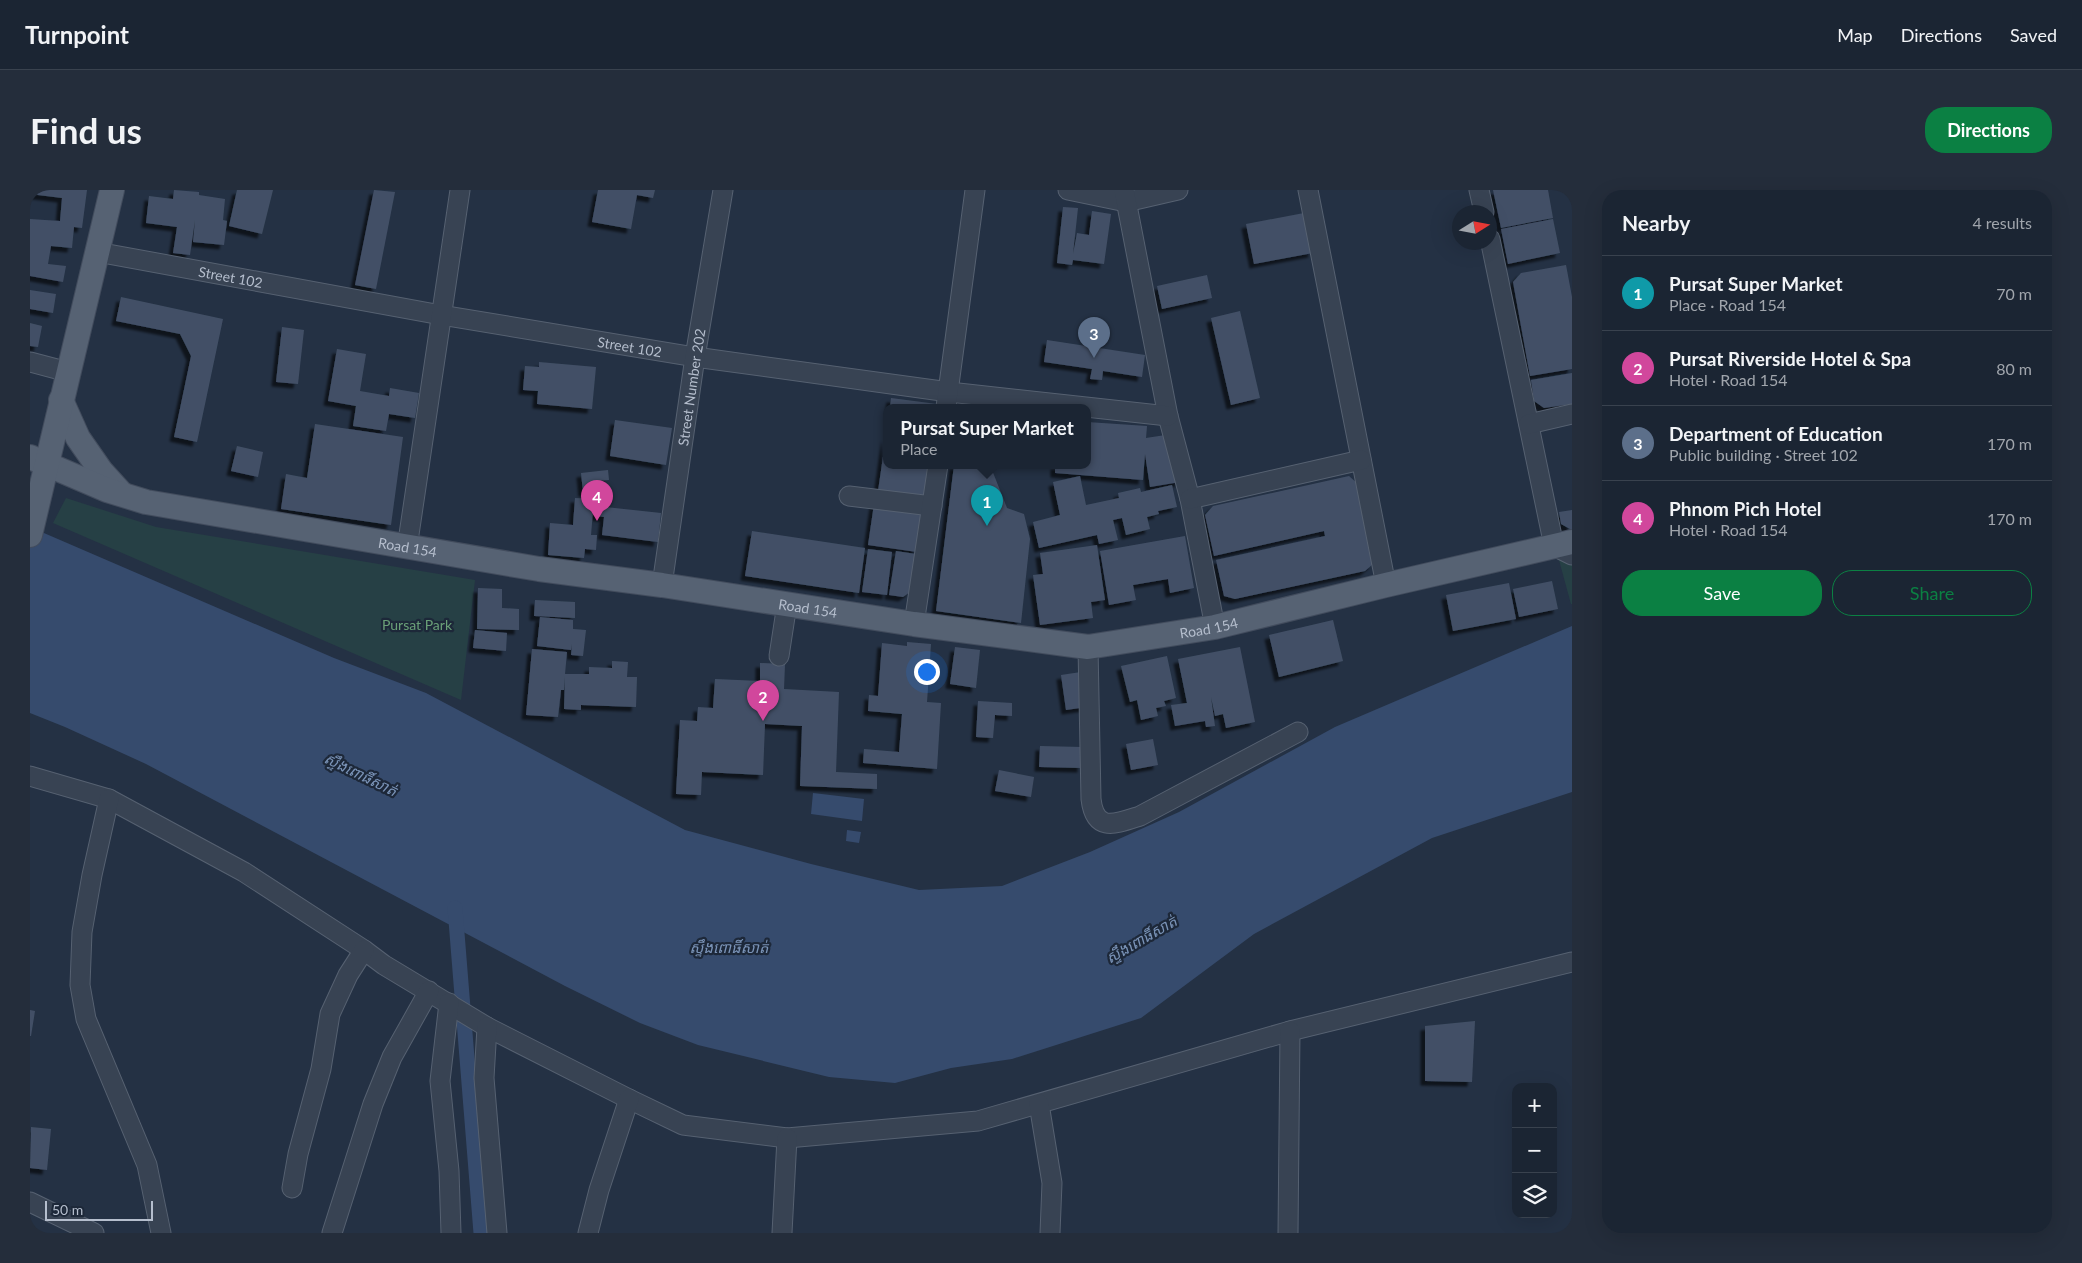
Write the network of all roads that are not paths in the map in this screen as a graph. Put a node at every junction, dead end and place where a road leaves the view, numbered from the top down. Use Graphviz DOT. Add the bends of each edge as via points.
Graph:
graph roads {
  1 [pos="112,190"];
  2 [pos="460,190"];
  3 [pos="723,190"];
  4 [pos="975,190"];
  5 [pos="1068,190"];
  6 [pos="1178,190"];
  7 [pos="1308,190"];
  8 [pos="1479,190"];
  9 [pos="1125,196"];
  10 [pos="1482,205"];
  11 [pos="1492,250"];
  12 [pos="97,252"];
  13 [pos="441,315"];
  14 [pos="695,356"];
  15 [pos="30,362"];
  16 [pos="68,372"];
  17 [pos="61,400"];
  18 [pos="947,400"];
  19 [pos="1002,404"];
  20 [pos="1091,410"];
  21 [pos="1572,414"];
  22 [pos="1168,416"];
  23 [pos="1529,424"];
  24 [pos="38,460"];
  25 [pos="1362,460"];
  26 [pos="937,469"];
  27 [pos="122,494"];
  28 [pos="849,496"];
  29 [pos="1190,499"];
  30 [pos="932,506"];
  31 [pos="30,535"];
  32 [pos="1566,547"];
  33 [pos="407,548"];
  34 [pos="1386,584"];
  35 [pos="662,585"];
  36 [pos="787,604"];
  37 [pos="914,624"];
  38 [pos="1215,627"];
  39 [pos="1088,647"];
  40 [pos="778,656"];
  41 [pos="1298,732"];
  42 [pos="30,776"];
  43 [pos="109,799"];
  44 [pos="364,950"];
  45 [pos="1572,962"];
  46 [pos="429,992"];
  47 [pos="453,1005"];
  48 [pos="482,1023"];
  49 [pos="1290,1032"];
  50 [pos="628,1099"];
  51 [pos="1038,1104"];
  52 [pos="787,1138"];
  53 [pos="292,1188"];
  54 [pos="30,1202"];
  55 [pos="90,1233"];
  56 [pos="161,1233"];
  57 [pos="332,1233"];
  58 [pos="451,1233"];
  59 [pos="497,1233"];
  60 [pos="588,1233"];
  61 [pos="782,1233"];
  62 [pos="1050,1233"];
  63 [pos="1288,1233"];
  1 -- 12 [label="main road"];
  2 -- 13 [label="street"];
  3 -- 14 [label="street, Street Number 202"];
  4 -- 18 [label="street"];
  5 -- 9 [label="street"];
  6 -- 9 [label="street"];
  7 -- 25 [label="street"];
  8 -- 10 [label="street"];
  9 -- 22 [label="street"];
  11 -- 23 [label="street"];
  12 -- 13 [label="street, Street 102"];
  12 -- 16 [label="main road"];
  13 -- 14 [label="street, Street 102"];
  13 -- 33 [label="street"];
  14 -- 18 [label="street, Street 102"];
  14 -- 35 [label="street, Street Number 202"];
  15 -- 16 [label="street"];
  16 -- 17 [label="main road"];
  17 -- 24 [label="main road"];
  17 -- 27 [label="main road" via="78,438"];
  18 -- 19 [label="street, Street 102"];
  20 -- 22 [label="street, Street 102"];
  21 -- 23 [label="street"];
  22 -- 29 [label="street"];
  23 -- 32 [label="street"];
  24 -- 27 [label="main road, Road 154"];
  24 -- 31 [label="main road" via="40,491"];
  25 -- 29 [label="street"];
  25 -- 34 [label="street"];
  26 -- 30 [label="street"];
  27 -- 33 [label="main road, Road 154" via="146,502"];
  28 -- 30 [label="street"];
  29 -- 38 [label="street"];
  30 -- 37 [label="street"];
  32 -- 34 [label="main road, Road 154"];
  33 -- 35 [label="main road, Road 154"];
  34 -- 38 [label="main road, Road 154"];
  35 -- 36 [label="main road, Road 154"];
  36 -- 37 [label="main road, Road 154"];
  36 -- 40 [label="street"];
  37 -- 39 [label="main road, Road 154"];
  38 -- 39 [label="main road, Road 154"];
  39 -- 41 [label="street" via="1091,799 1093,813 1104,823 1116,824 1140,816"];
  42 -- 43 [label="street"];
  43 -- 44 [label="street" via="244,872"];
  43 -- 56 [label="street" via="82,932 80,985 86,1019 147,1165"];
  44 -- 46 [label="street"];
  44 -- 53 [label="street" via="330,1014 321,1069"];
  45 -- 49 [label="street"];
  46 -- 47 [label="street"];
  46 -- 57 [label="street" via="392,1057 373,1104"];
  47 -- 48 [label="street"];
  47 -- 58 [label="street" via="440,1081"];
  48 -- 50 [label="street"];
  48 -- 59 [label="street"];
  49 -- 51 [label="street"];
  49 -- 63 [label="street"];
  50 -- 52 [label="street" via="683,1125"];
  50 -- 60 [label="street"];
  51 -- 52 [label="street" via="978,1121"];
  51 -- 62 [label="street" via="1052,1183"];
  52 -- 61 [label="street"];
  54 -- 55 [label="street"];
}
